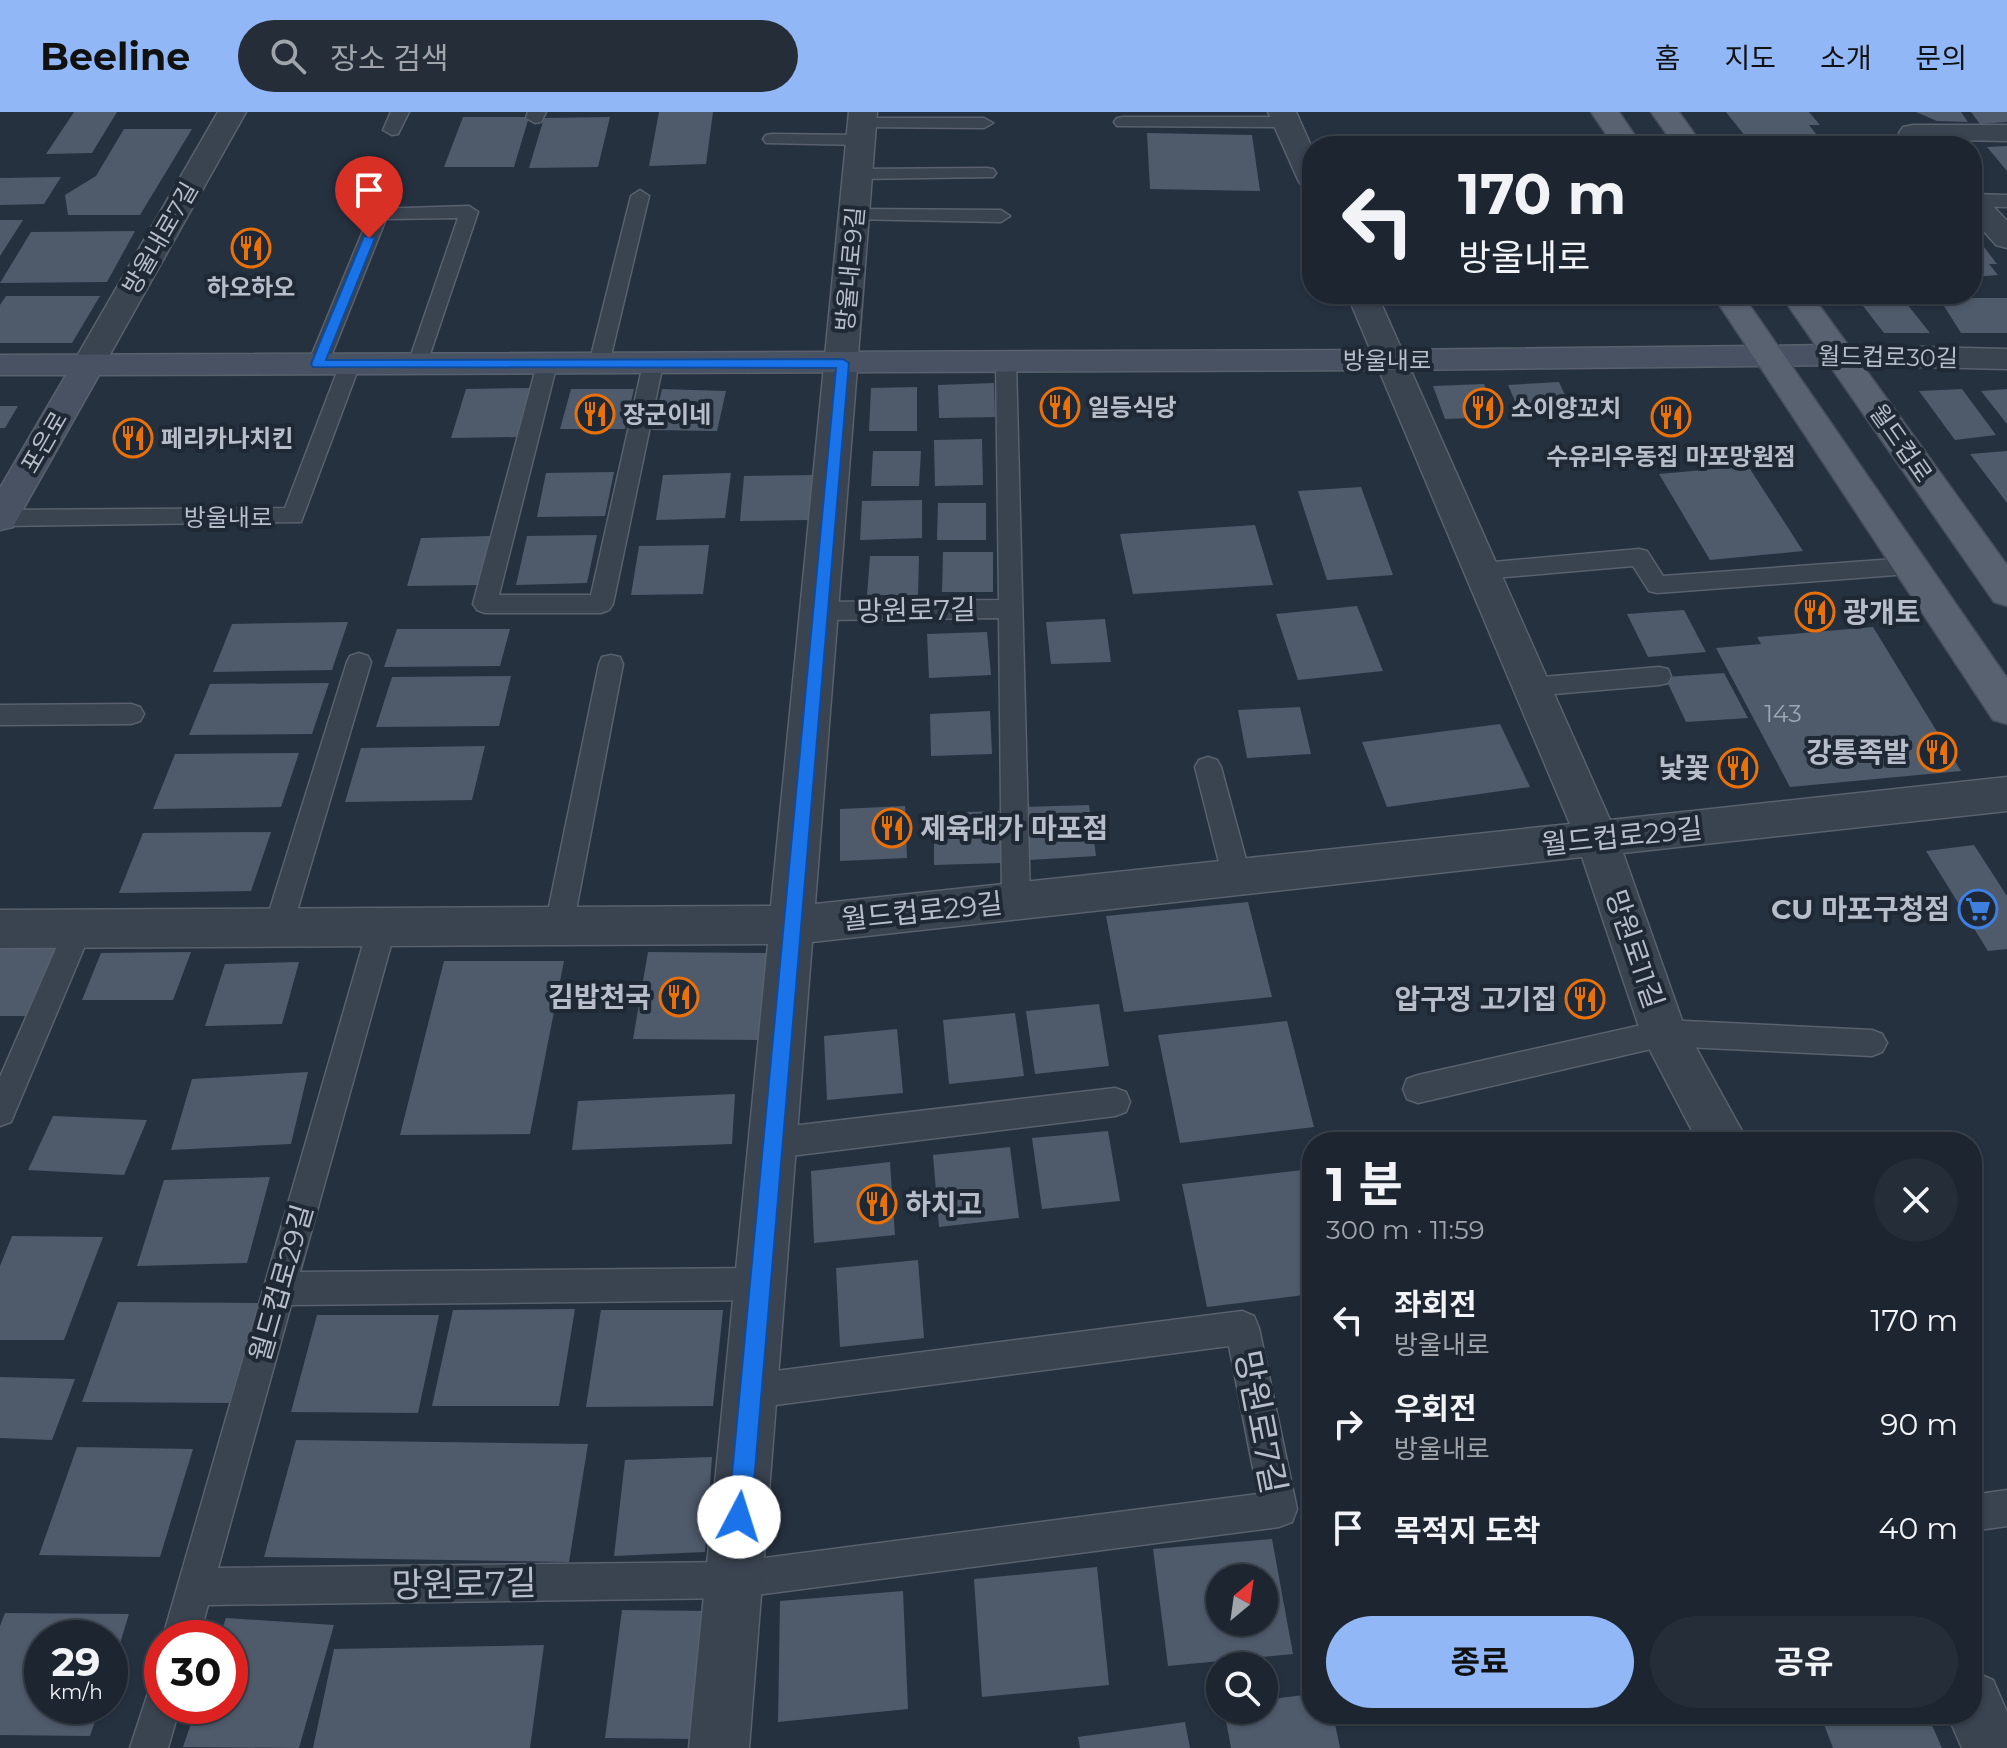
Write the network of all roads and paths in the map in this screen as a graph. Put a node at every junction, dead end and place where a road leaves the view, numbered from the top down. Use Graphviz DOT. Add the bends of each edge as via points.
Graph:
graph roads {
  1 [pos="232,112"];
  2 [pos="400,112"];
  3 [pos="1605,112"];
  4 [pos="1665,112"];
  5 [pos="1894,112"];
  6 [pos="1284,117"];
  7 [pos="1123,122"];
  8 [pos="984,123"];
  9 [pos="862,125"];
  10 [pos="392,130"];
  11 [pos="2007,133"];
  12 [pos="1621,136"];
  13 [pos="1682,136"];
  14 [pos="1915,136"];
  15 [pos="1969,136"];
  16 [pos="772,139"];
  17 [pos="1302,158"];
  18 [pos="987,173"];
  19 [pos="858,174"];
  20 [pos="640,196"];
  21 [pos="1982,200"];
  22 [pos="2007,201"];
  23 [pos="1982,211"];
  24 [pos="855,215"];
  25 [pos="1001,216"];
  26 [pos="2007,239"];
  27 [pos="1366,304"];
  28 [pos="1734,304"];
  29 [pos="1802,304"];
  30 [pos="1838,355"];
  31 [pos="1768,356"];
  32 [pos="2007,359"];
  33 [pos="1391,360"];
  34 [pos="1006,362"];
  35 [pos="843,363"];
  36 [pos="318,364"];
  37 [pos="350,364"];
  38 [pos="418,364"];
  39 [pos="547,364"];
  40 [pos="599,364"];
  41 [pos="653,364"];
  42 [pos="0,365"];
  43 [pos="88,365"];
  44 [pos="1951,513"];
  45 [pos="0,518"];
  46 [pos="1879,521"];
  47 [pos="1909,566"];
  48 [pos="1482,571"];
  49 [pos="2007,593"];
  50 [pos="1011,609"];
  51 [pos="821,611"];
  52 [pos="359,662"];
  53 [pos="611,664"];
  54 [pos="1659,676"];
  55 [pos="1531,687"];
  56 [pos="2007,709"];
  57 [pos="131,714"];
  58 [pos="0,715"];
  59 [pos="1208,767"];
  60 [pos="2007,794"];
  61 [pos="1597,839"];
  62 [pos="1237,878"];
  63 [pos="1016,901"];
  64 [pos="793,925"];
  65 [pos="559,926"];
  66 [pos="382,927"];
  67 [pos="278,928"];
  68 [pos="0,929"];
  69 [pos="78,929"];
  70 [pos="1664,1033"];
  71 [pos="1872,1043"];
  72 [pos="1418,1089"];
  73 [pos="1115,1102"];
  74 [pos="0,1112"];
  75 [pos="1718,1132"];
  76 [pos="774,1143"];
  77 [pos="761,1284"];
  78 [pos="279,1289"];
  79 [pos="752,1391"];
  80 [pos="2007,1508"];
  81 [pos="1982,1512"];
  82 [pos="733,1580"];
  83 [pos="195,1587"];
  84 [pos="185,1620"];
  85 [pos="156,1724"];
  86 [pos="1982,1724"];
  87 [pos="149,1748"];
  88 [pos="719,1748"];
  89 [pos="1992,1748"];
  1 -- 43 [label="street, 방울내로7길"];
  2 -- 10 [label="lane"];
  3 -- 12 [label="main road"];
  4 -- 13 [label="main road"];
  5 -- 14 [label="street"];
  6 -- 7 [label="lane"];
  6 -- 17 [label="street"];
  8 -- 9 [label="lane"];
  9 -- 16 [label="lane"];
  9 -- 19 [label="street, 방울내로9길"];
  11 -- 15 [label="street"];
  18 -- 19 [label="lane, 방울내로9길"];
  19 -- 24 [label="street, 방울내로9길"];
  20 -- 40 [label="lane"];
  21 -- 22 [label="lane"];
  23 -- 26 [label="street"];
  24 -- 25 [label="lane"];
  24 -- 35 [label="street, 방울내로9길"];
  27 -- 33 [label="street, 망원로11길"];
  28 -- 31 [label="main road"];
  29 -- 30 [label="main road, 월드컵로"];
  30 -- 31 [label="street, 월드컵로30길"];
  30 -- 32 [label="street, 월드컵로30길"];
  30 -- 44 [label="main road, 월드컵로"];
  31 -- 33 [label="street, 방울내로"];
  31 -- 46 [label="main road"];
  33 -- 34 [label="street, 방울내로"];
  33 -- 48 [label="street, 망원로11길"];
  34 -- 35 [label="street, 방울내로"];
  34 -- 50 [label="lane"];
  35 -- 41 [label="street, 방울내로"];
  35 -- 51 [label="street, 망원로7길"];
  36 -- 37 [label="street, 방울내로"];
  36 -- 38 [label="lane" via="379,213 469,212"];
  36 -- 43 [label="street, 방울내로"];
  37 -- 38 [label="street, 방울내로"];
  37 -- 45 [label="lane, 방울내로" via="293,516"];
  38 -- 39 [label="street, 방울내로"];
  39 -- 40 [label="street, 방울내로"];
  39 -- 41 [label="lane" via="485,604 601,604"];
  40 -- 41 [label="street, 방울내로"];
  42 -- 43 [label="street, 방울내로"];
  43 -- 45 [label="street, 포은로"];
  44 -- 46 [label="main road"];
  44 -- 49 [label="main road, 월드컵로"];
  46 -- 47 [label="main road"];
  47 -- 48 [label="lane" via="1657,585 1639,557"];
  47 -- 56 [label="main road"];
  48 -- 55 [label="street, 망원로11길"];
  50 -- 51 [label="lane, 망원로7길"];
  50 -- 63 [label="lane"];
  51 -- 64 [label="street, 망원로7길"];
  52 -- 67 [label="lane"];
  53 -- 65 [label="lane"];
  54 -- 55 [label="lane"];
  55 -- 61 [label="street, 망원로11길"];
  57 -- 58 [label="lane"];
  59 -- 62 [label="lane"];
  60 -- 61 [label="street, 월드컵로29길"];
  61 -- 62 [label="street, 월드컵로29길"];
  61 -- 70 [label="street, 망원로11길"];
  62 -- 63 [label="street, 월드컵로29길"];
  63 -- 64 [label="street, 월드컵로29길"];
  64 -- 65 [label="street, 월드컵로29길"];
  64 -- 76 [label="street, 망원로7길"];
  65 -- 66 [label="street, 월드컵로29길"];
  66 -- 67 [label="street, 월드컵로29길"];
  66 -- 78 [label="lane, 월드컵로29길"];
  67 -- 69 [label="street, 월드컵로29길"];
  68 -- 69 [label="street, 월드컵로29길"];
  69 -- 74 [label="lane"];
  70 -- 71 [label="lane, 망원로11길"];
  70 -- 72 [label="lane, 망원로11길"];
  70 -- 75 [label="street, 망원로11길"];
  73 -- 76 [label="lane"];
  76 -- 77 [label="street, 망원로7길"];
  77 -- 78 [label="lane"];
  77 -- 79 [label="street, 망원로7길"];
  78 -- 83 [label="lane, 월드컵로29길"];
  79 -- 82 [label="street, 망원로7길"];
  79 -- 82 [label="lane, 망원로7길" via="1242,1328 1279,1509"];
  80 -- 81 [label="lane"];
  82 -- 83 [label="lane, 망원로7길"];
  82 -- 88 [label="street, 망원로7길"];
  83 -- 84 [label="lane, 월드컵로29길"];
  85 -- 87 [label="lane"];
  86 -- 89 [label="street"];
}
